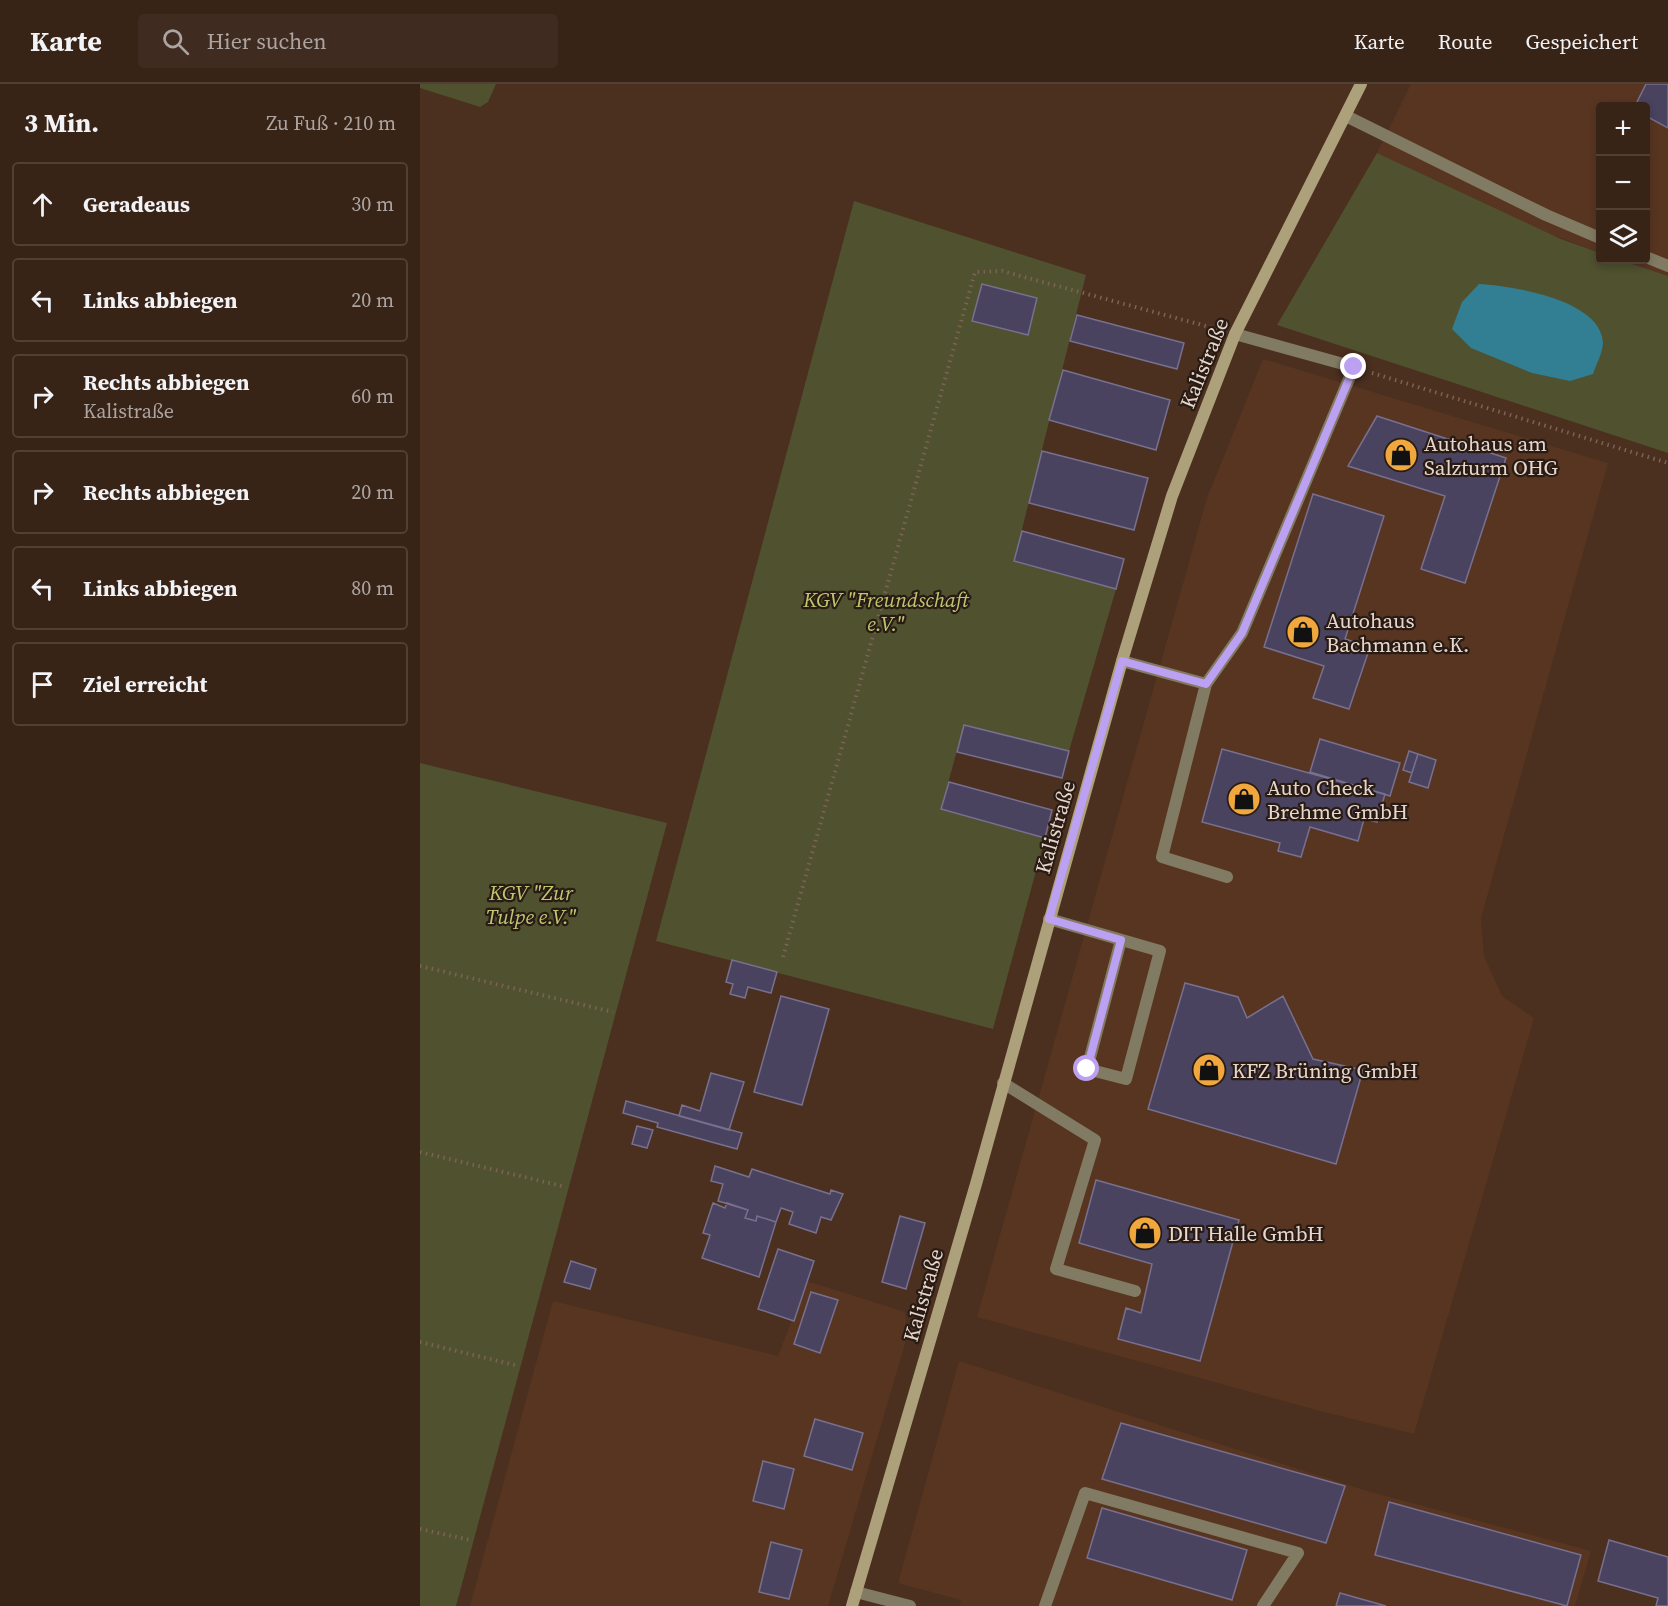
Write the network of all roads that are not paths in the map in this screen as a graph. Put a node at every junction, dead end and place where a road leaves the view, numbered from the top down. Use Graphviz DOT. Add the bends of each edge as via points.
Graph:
graph roads {
  1 [pos="1361,84"];
  2 [pos="1346,116"];
  3 [pos="1596,236"];
  4 [pos="1650,259"];
  5 [pos="1668,266"];
  6 [pos="1235,334"];
  7 [pos="1122,661"];
  8 [pos="1206,684"];
  9 [pos="1227,877"];
  10 [pos="1049,919"];
  11 [pos="1121,940"];
  12 [pos="1003,1083"];
  13 [pos="1135,1291"];
  14 [pos="856,1592"];
  15 [pos="852,1606"];
  16 [pos="910,1606"];
  17 [pos="1045,1606"];
  18 [pos="1263,1606"];
  1 -- 2 [label="street, Kalistraße"];
  2 -- 3 [label="lane"];
  2 -- 6 [label="street, Kalistraße"];
  4 -- 5 [label="lane"];
  6 -- 7 [label="street, Kalistraße" via="1172,496"];
  6 -- 8 [label="lane" via="1354,367 1242,633"];
  7 -- 8 [label="lane"];
  7 -- 10 [label="street, Kalistraße"];
  8 -- 9 [label="lane" via="1162,857"];
  10 -- 11 [label="lane"];
  10 -- 12 [label="street, Kalistraße"];
  11 -- 11 [label="lane" via="1160,951 1126,1079 1087,1069"];
  12 -- 13 [label="lane" via="1095,1140 1056,1269"];
  12 -- 14 [label="street, Kalistraße"];
  14 -- 15 [label="street, Kalistraße"];
  14 -- 16 [label="lane"];
  17 -- 18 [label="lane" via="1085,1493 1298,1553"];
}
